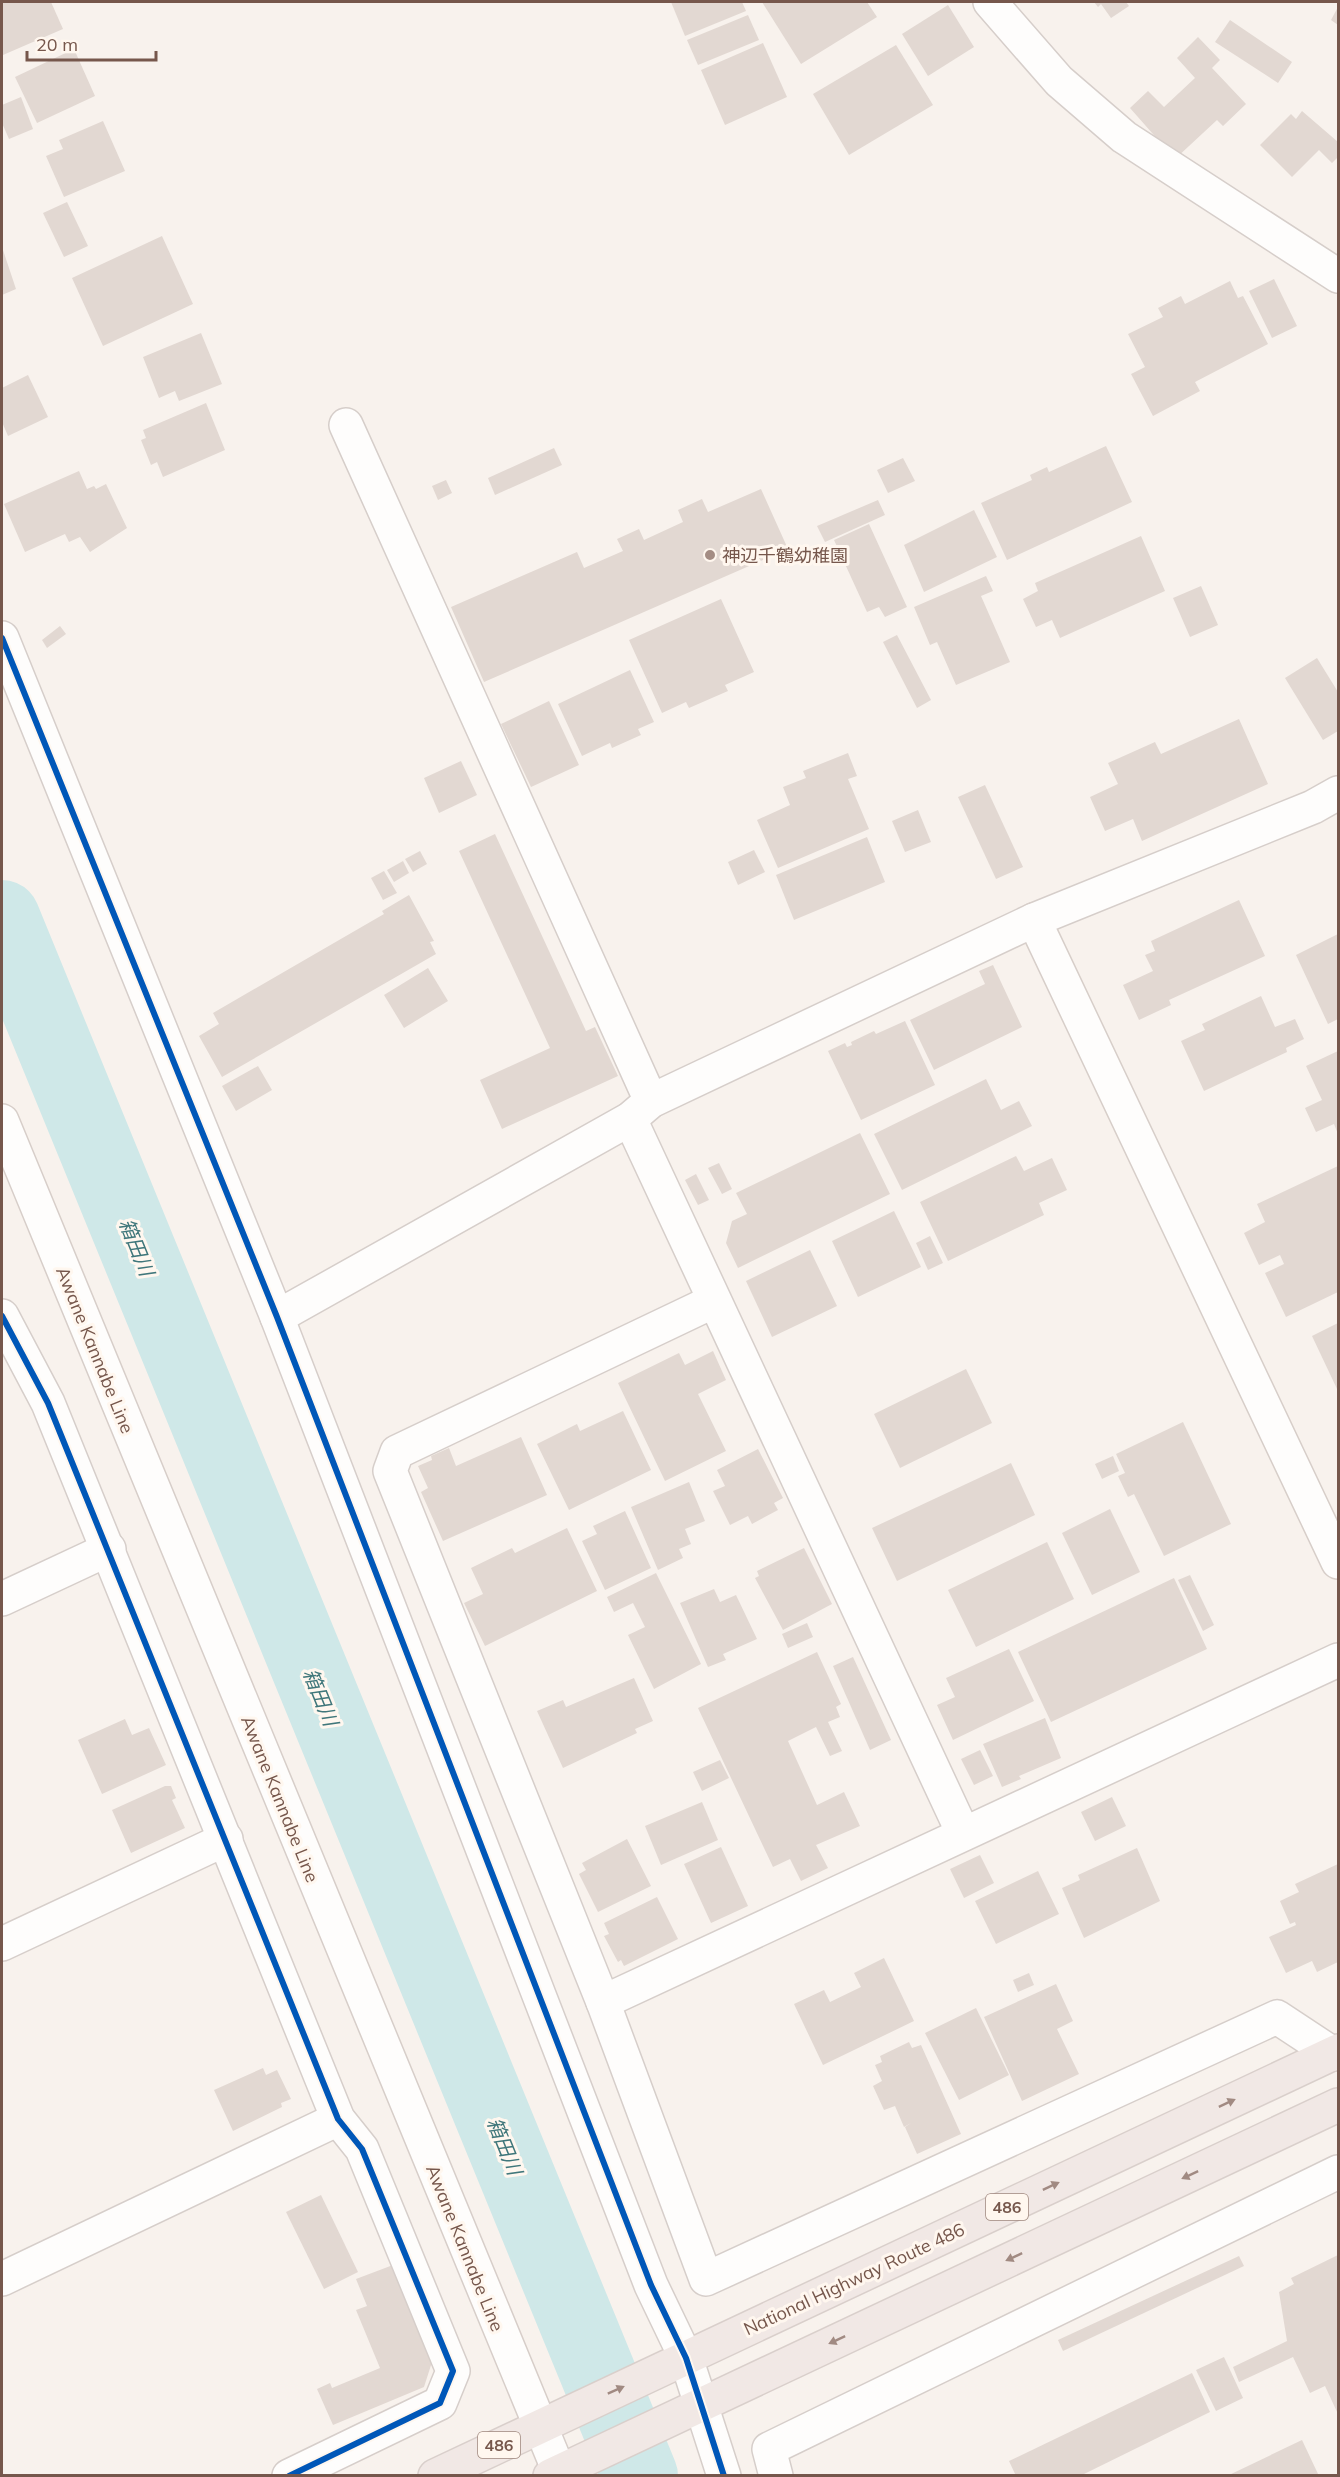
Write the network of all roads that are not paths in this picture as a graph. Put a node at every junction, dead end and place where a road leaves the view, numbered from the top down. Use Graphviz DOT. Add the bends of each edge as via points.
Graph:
graph roads {
  1 [pos="990,2"];
  2 [pos="1338,276"];
  3 [pos="346,425"];
  4 [pos="2,638"];
  5 [pos="1338,793"];
  6 [pos="1034,920"];
  7 [pos="640,1110"];
  8 [pos="2,1121"];
  9 [pos="8,1158"];
  10 [pos="714,1301"];
  11 [pos="2,1316"];
  12 [pos="277,1317"];
  13 [pos="109,1549"];
  14 [pos="1338,1562"];
  15 [pos="2,1599"];
  16 [pos="1338,1660"];
  17 [pos="963,1833"];
  18 [pos="226,1839"];
  19 [pos="2,1944"];
  20 [pos="603,2002"];
  21 [pos="1336,2052"];
  22 [pos="1338,2105"];
  23 [pos="338,2119"];
  24 [pos="1338,2172"];
  25 [pos="2,2279"];
  26 [pos="681,2360"];
  27 [pos="697,2407"];
  28 [pos="551,2420"];
  29 [pos="563,2471"];
  30 [pos="289,2475"];
  31 [pos="435,2475"];
  32 [pos="724,2475"];
  33 [pos="776,2475"];
  1 -- 2 [label="street" via="1059,81 1124,137"];
  3 -- 7 [label="street"];
  4 -- 12 [label="street"];
  5 -- 6 [label="street" via="1313,807"];
  6 -- 7 [label="street"];
  6 -- 14 [label="street"];
  7 -- 10 [label="street"];
  7 -- 12 [label="street"];
  8 -- 9 [label="street, Awane Kannabe Line"];
  9 -- 28 [label="street, Awane Kannabe Line"];
  10 -- 17 [label="street"];
  10 -- 20 [label="street" via="397,1452 390,1471"];
  11 -- 13 [label="street" via="48,1403"];
  12 -- 26 [label="street"];
  13 -- 15 [label="street"];
  13 -- 18 [label="street"];
  16 -- 17 [label="street"];
  17 -- 20 [label="street"];
  18 -- 19 [label="street"];
  18 -- 23 [label="street"];
  20 -- 21 [label="street" via="706,2279 1277,2017"];
  26 -- 21 [label="highway, National Highway Route 486 / 486, one-way"];
  22 -- 27 [label="highway, one-way"];
  23 -- 25 [label="street"];
  23 -- 30 [label="street" via="362,2149 453,2371 440,2403"];
  24 -- 33 [label="street" via="770,2449"];
  26 -- 27 [label="street"];
  28 -- 26 [label="highway, National Highway Route 486 / 486, one-way"];
  27 -- 29 [label="highway"];
  27 -- 32 [label="street"];
  28 -- 29 [label="street, Awane Kannabe Line"];
  28 -- 31 [label="highway, National Highway Route 486 / 486"];
}
